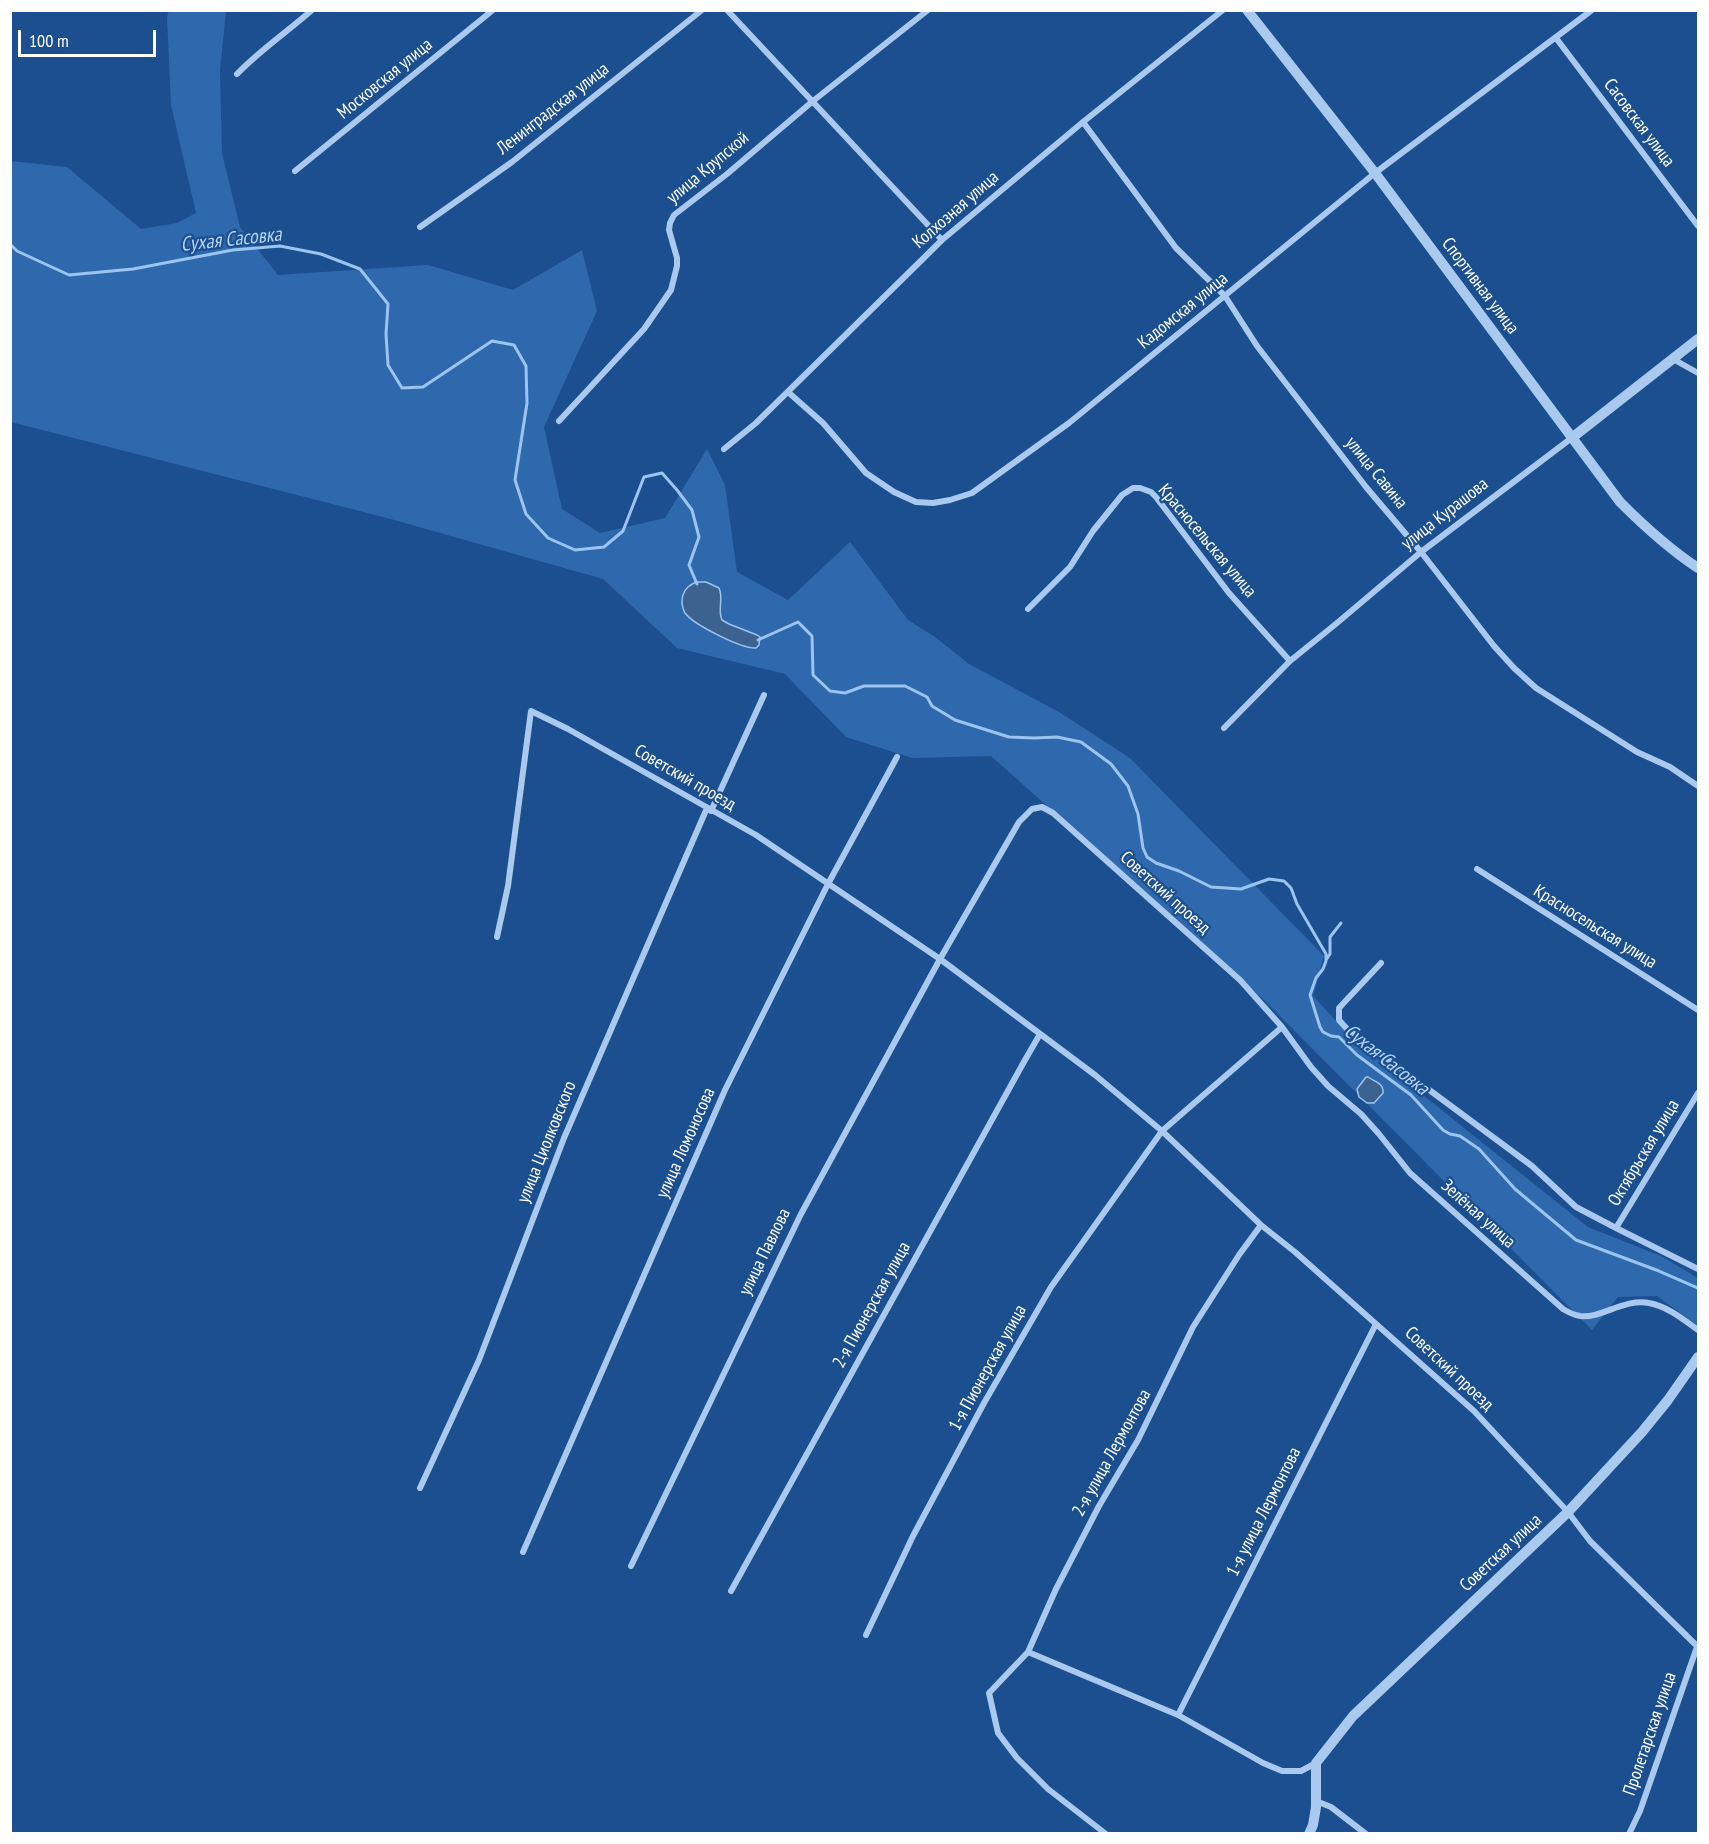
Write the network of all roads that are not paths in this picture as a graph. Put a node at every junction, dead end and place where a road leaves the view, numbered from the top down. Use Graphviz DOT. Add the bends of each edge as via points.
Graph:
graph roads {
  1 [pos="312,10"];
  2 [pos="493,10"];
  3 [pos="702,10"];
  4 [pos="727,10"];
  5 [pos="928,10"];
  6 [pos="1223,10"];
  7 [pos="1247,10"];
  8 [pos="1592,10"];
  9 [pos="1556,38"];
  10 [pos="237,74"];
  11 [pos="813,101"];
  12 [pos="1083,122"];
  13 [pos="295,171"];
  14 [pos="1375,172"];
  15 [pos="1698,226"];
  16 [pos="420,227"];
  17 [pos="942,240"];
  18 [pos="1225,296"];
  19 [pos="1698,339"];
  20 [pos="1673,359"];
  21 [pos="1698,373"];
  22 [pos="788,392"];
  23 [pos="559,421"];
  24 [pos="1572,437"];
  25 [pos="724,449"];
  26 [pos="1421,552"];
  27 [pos="1698,568"];
  28 [pos="1028,609"];
  29 [pos="1290,661"];
  30 [pos="765,695"];
  31 [pos="1224,728"];
  32 [pos="897,757"];
  33 [pos="1698,786"];
  34 [pos="709,810"];
  35 [pos="1477,869"];
  36 [pos="828,884"];
  37 [pos="497,937"];
  38 [pos="940,959"];
  39 [pos="1381,963"];
  40 [pos="1698,1010"];
  41 [pos="1282,1027"];
  42 [pos="1040,1034"];
  43 [pos="1698,1093"];
  44 [pos="1162,1131"];
  45 [pos="1261,1225"];
  46 [pos="1616,1228"];
  47 [pos="1698,1269"];
  48 [pos="1376,1323"];
  49 [pos="1698,1330"];
  50 [pos="1698,1357"];
  51 [pos="420,1488"];
  52 [pos="1568,1512"];
  53 [pos="523,1552"];
  54 [pos="631,1566"];
  55 [pos="731,1591"];
  56 [pos="866,1635"];
  57 [pos="1698,1645"];
  58 [pos="1028,1652"];
  59 [pos="1178,1715"];
  60 [pos="1316,1763"];
  61 [pos="1316,1801"];
  62 [pos="1106,1833"];
  63 [pos="1309,1833"];
  64 [pos="1366,1833"];
  65 [pos="1629,1833"];
  1 -- 10 [label="street"];
  2 -- 13 [label="street, Московская улица"];
  3 -- 16 [label="street, Ленинградская улица" via="512,162"];
  4 -- 11 [label="street"];
  5 -- 11 [label="street, улица Крупской"];
  6 -- 12 [label="street, Колхозная улица"];
  7 -- 14 [label="street, Спортивная улица"];
  8 -- 9 [label="street, Кадомская улица"];
  9 -- 14 [label="street, Кадомская улица"];
  9 -- 15 [label="street, Сасовская улица"];
  11 -- 17 [label="street"];
  11 -- 23 [label="street, улица Крупской" via="728,174 674,214 669,230 677,266 671,291 644,329"];
  12 -- 17 [label="street, Колхозная улица"];
  12 -- 18 [label="street, улица Савина" via="1176,248"];
  14 -- 18 [label="street, Кадомская улица"];
  14 -- 24 [label="street, Спортивная улица"];
  17 -- 22 [label="street, Колхозная улица"];
  18 -- 22 [label="street, Кадомская улица" via="1069,423 972,493 950,500 916,502 883,485 866,473 823,423"];
  18 -- 26 [label="street, улица Савина" via="1257,346"];
  19 -- 20 [label="street, улица Курашова"];
  20 -- 21 [label="street"];
  20 -- 24 [label="street, улица Курашова"];
  22 -- 25 [label="street, Колхозная улица"];
  24 -- 26 [label="street, улица Курашова"];
  24 -- 27 [label="street, Спортивная улица" via="1620,502 1647,530"];
  26 -- 29 [label="street, улица Курашова"];
  26 -- 33 [label="street, улица Савина" via="1494,646 1536,688"];
  28 -- 29 [label="street, Красносельская улица" via="1070,567 1122,495 1140,488 1156,497 1229,593"];
  29 -- 31 [label="street, улица Курашова"];
  30 -- 34 [label="street, улица Циолковского"];
  32 -- 36 [label="street, улица Ломоносова"];
  34 -- 36 [label="street, Советский проезд"];
  34 -- 37 [label="street, Советский проезд" via="531,711 508,886"];
  34 -- 51 [label="street, улица Циолковского" via="564,1138 479,1360"];
  35 -- 40 [label="street, Красносельская улица"];
  36 -- 38 [label="street, Советский проезд"];
  36 -- 53 [label="street, улица Ломоносова" via="725,1090"];
  38 -- 41 [label="street, Советский проезд" via="1019,822 1032,809 1042,807 1240,980"];
  38 -- 42 [label="street, Советский проезд"];
  38 -- 54 [label="street, улица Павлова" via="801,1214"];
  39 -- 46 [label="street" via="1339,1008 1339,1020 1532,1166 1576,1207"];
  41 -- 44 [label="street"];
  41 -- 49 [label="street, Зелёная улица" via="1328,1086 1367,1120 1410,1173 1563,1309 1582,1316 1648,1302"];
  42 -- 44 [label="street, Советский проезд"];
  42 -- 55 [label="street, 2-я Пионерская улица"];
  43 -- 46 [label="street, Октябрьская улица"];
  44 -- 45 [label="street, Советский проезд"];
  44 -- 56 [label="street, 1-я Пионерская улица" via="1051,1287 913,1536"];
  45 -- 48 [label="street, Советский проезд"];
  45 -- 58 [label="street, 2-я улица Лермонтова" via="1193,1327 1138,1440 1056,1589"];
  46 -- 47 [label="street"];
  48 -- 52 [label="street, Советский проезд" via="1474,1411"];
  48 -- 59 [label="street, 1-я улица Лермонтова"];
  50 -- 52 [label="street, Советская улица" via="1655,1416"];
  52 -- 57 [label="street, Советский проезд" via="1590,1540"];
  52 -- 60 [label="street, Советская улица" via="1353,1716"];
  57 -- 65 [label="street, Пролетарская улица"];
  58 -- 59 [label="street"];
  58 -- 62 [label="street, 2-я улица Лермонтова" via="989,1693 998,1733 1048,1789"];
  59 -- 60 [label="street" via="1282,1771 1301,1771"];
  60 -- 61 [label="street"];
  61 -- 63 [label="street"];
  61 -- 64 [label="street" via="1331,1807"];
}
